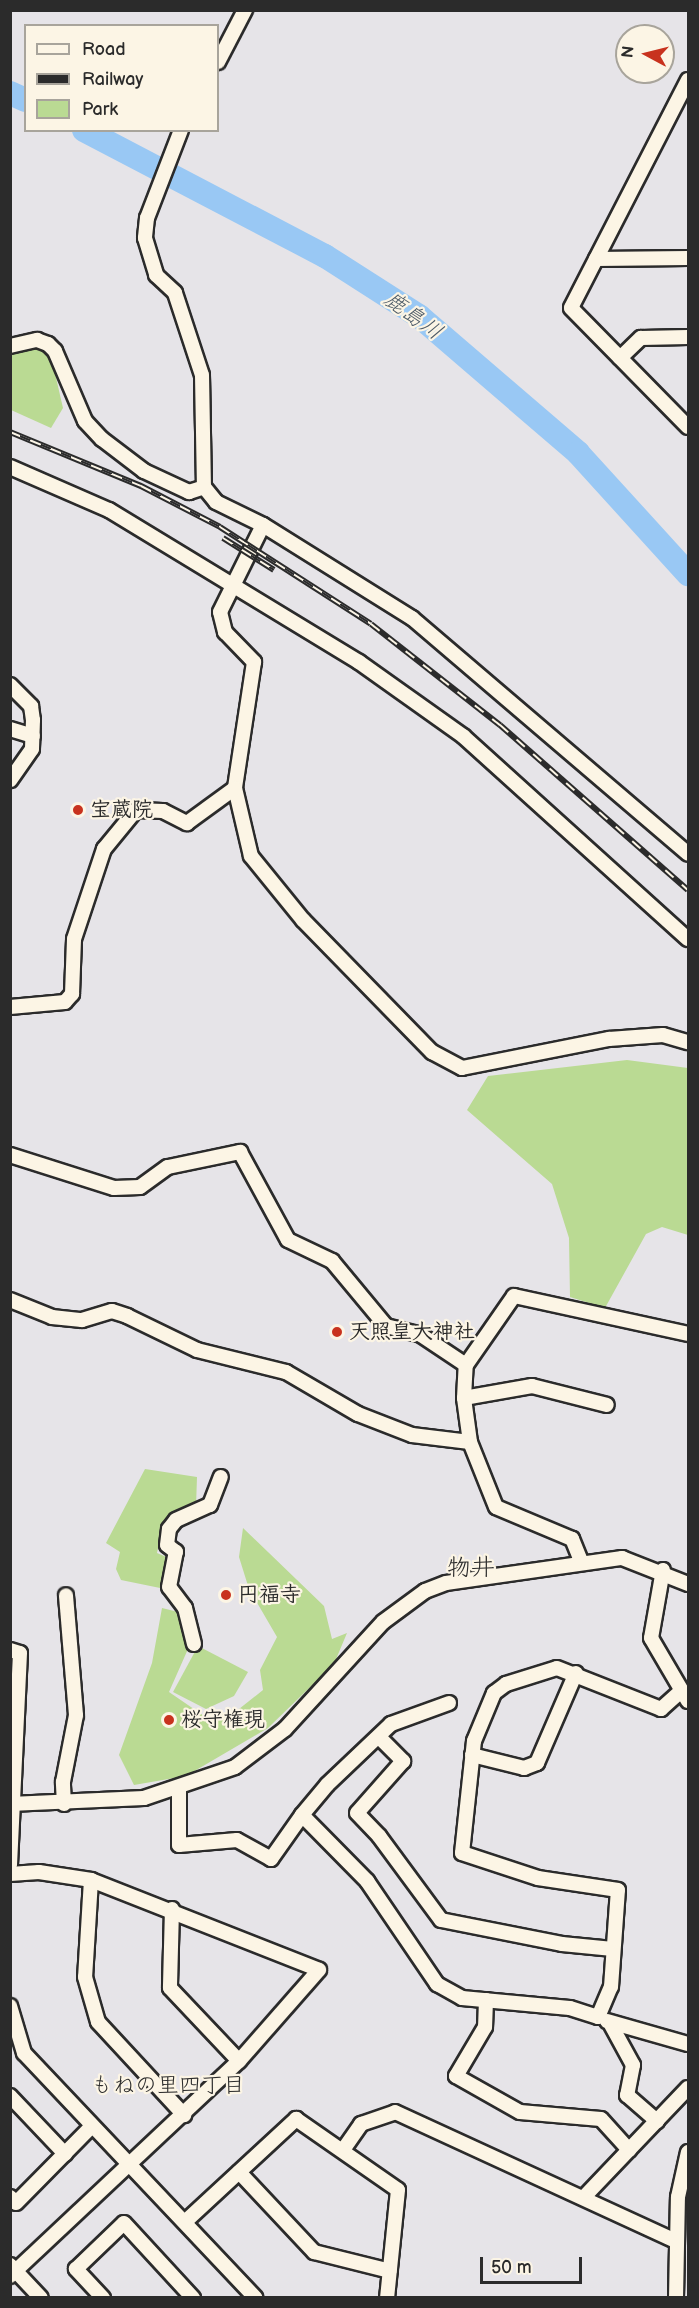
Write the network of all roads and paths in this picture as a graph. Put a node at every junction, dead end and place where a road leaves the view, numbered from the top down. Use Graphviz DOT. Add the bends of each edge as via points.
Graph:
graph roads {
  1 [pos="245,10"];
  2 [pos="219,60"];
  3 [pos="688,80"];
  4 [pos="685,96"];
  5 [pos="177,137"];
  6 [pos="688,258"];
  7 [pos="596,259"];
  8 [pos="688,337"];
  9 [pos="10,346"];
  10 [pos="620,358"];
  11 [pos="688,427"];
  12 [pos="10,467"];
  13 [pos="204,487"];
  14 [pos="263,525"];
  15 [pos="232,582"];
  16 [pos="10,685"];
  17 [pos="10,729"];
  18 [pos="33,735"];
  19 [pos="10,780"];
  20 [pos="235,788"];
  21 [pos="688,854"];
  22 [pos="688,939"];
  23 [pos="10,1007"];
  24 [pos="688,1042"];
  25 [pos="10,1155"];
  26 [pos="10,1299"];
  27 [pos="688,1334"];
  28 [pos="465,1365"];
  29 [pos="464,1398"];
  30 [pos="607,1405"];
  31 [pos="470,1442"];
  32 [pos="221,1477"];
  33 [pos="581,1561"];
  34 [pos="663,1570"];
  35 [pos="688,1584"];
  36 [pos="66,1595"];
  37 [pos="194,1644"];
  38 [pos="10,1650"];
  39 [pos="576,1673"];
  40 [pos="685,1696"];
  41 [pos="449,1703"];
  42 [pos="380,1738"];
  43 [pos="472,1755"];
  44 [pos="180,1790"];
  45 [pos="12,1804"];
  46 [pos="64,1804"];
  47 [pos="302,1815"];
  48 [pos="10,1865"];
  49 [pos="10,1875"];
  50 [pos="91,1880"];
  51 [pos="171,1909"];
  52 [pos="613,1949"];
  53 [pos="486,2000"];
  54 [pos="10,2006"];
  55 [pos="604,2020"];
  56 [pos="688,2044"];
  57 [pos="239,2061"];
  58 [pos="688,2088"];
  59 [pos="10,2096"];
  60 [pos="184,2115"];
  61 [pos="657,2121"];
  62 [pos="92,2126"];
  63 [pos="343,2150"];
  64 [pos="629,2150"];
  65 [pos="688,2152"];
  66 [pos="65,2154"];
  67 [pos="131,2163"];
  68 [pos="239,2172"];
  69 [pos="585,2196"];
  70 [pos="10,2197"];
  71 [pos="187,2220"];
  72 [pos="675,2241"];
  73 [pos="12,2270"];
  74 [pos="390,2271"];
  75 [pos="41,2298"];
  76 [pos="103,2298"];
  77 [pos="193,2298"];
  78 [pos="256,2298"];
  79 [pos="387,2298"];
  80 [pos="676,2298"];
  1 -- 2 [label="street"];
  3 -- 4 [label="street"];
  4 -- 7 [label="street"];
  5 -- 13 [label="street" via="147,218 145,238 156,274 175,293 202,375"];
  6 -- 7 [label="street"];
  7 -- 10 [label="street" via="571,308"];
  8 -- 10 [label="street" via="641,338"];
  9 -- 13 [label="street" via="37,340 48,344 55,351 85,421 102,439 144,471 189,492"];
  10 -- 11 [label="street"];
  12 -- 15 [label="street" via="109,510"];
  13 -- 14 [label="street" via="216,502"];
  14 -- 15 [label="street"];
  14 -- 21 [label="street" via="412,618"];
  15 -- 20 [label="street" via="222,602 221,622 254,662"];
  15 -- 22 [label="street" via="358,662 463,736"];
  16 -- 18 [label="street" via="31,706"];
  17 -- 18 [label="street"];
  18 -- 19 [label="street" via="32,749"];
  20 -- 23 [label="street" via="187,823 164,811 136,810 100,859 74,939 72,994 64,1002"];
  20 -- 24 [label="street" via="256,863 303,920 432,1052 462,1068 609,1039 663,1035"];
  25 -- 28 [label="street" via="114,1188 140,1187 168,1167 240,1152 288,1240 332,1260 386,1326 421,1335"];
  26 -- 31 [label="street" via="52,1317 82,1320 112,1311 198,1350 286,1371 358,1413 412,1435"];
  27 -- 28 [label="street" via="514,1296"];
  28 -- 29 [label="street"];
  29 -- 30 [label="street" via="532,1386"];
  29 -- 31 [label="street"];
  31 -- 33 [label="street" via="496,1507 572,1539"];
  32 -- 37 [label="street" via="210,1506 176,1520 169,1529 167,1545 176,1552 169,1587 185,1608"];
  33 -- 34 [label="street" via="622,1558"];
  33 -- 44 [label="street" via="446,1583 425,1591 383,1622 285,1729 236,1767"];
  34 -- 35 [label="street"];
  34 -- 40 [label="street" via="651,1638"];
  36 -- 46 [label="street" via="76,1715 63,1782"];
  38 -- 45 [label="street" via="20,1653"];
  39 -- 40 [label="street" via="661,1709"];
  39 -- 43 [label="street" via="556,1668 500,1688 494,1693"];
  39 -- 43 [label="street" via="537,1763 524,1768"];
  41 -- 42 [label="street" via="391,1724"];
  42 -- 47 [label="street" via="327,1785"];
  42 -- 52 [label="street" via="403,1761 357,1814 379,1836 441,1920 562,1944"];
  43 -- 52 [label="street" via="462,1853 538,1878 618,1890"];
  44 -- 46 [label="street" via="144,1798"];
  44 -- 47 [label="street" via="179,1845 237,1840 271,1859"];
  45 -- 46 [label="street"];
  45 -- 48 [label="street"];
  47 -- 53 [label="street" via="367,1881 438,1984 462,1998"];
  49 -- 50 [label="street" via="39,1872"];
  50 -- 51 [label="street"];
  50 -- 60 [label="street" via="86,1977 98,2022"];
  51 -- 57 [label="street" via="170,1988"];
  51 -- 57 [label="street" via="319,1970"];
  52 -- 55 [label="street"];
  53 -- 55 [label="street" via="570,2008"];
  53 -- 64 [label="street" via="485,2027 456,2076 520,2112 601,2119"];
  54 -- 62 [label="street" via="24,2053"];
  55 -- 56 [label="street"];
  55 -- 61 [label="street" via="633,2065 627,2094"];
  57 -- 60 [label="street"];
  58 -- 61 [label="street"];
  59 -- 66 [label="street"];
  60 -- 67 [label="street"];
  61 -- 64 [label="street"];
  62 -- 66 [label="street"];
  62 -- 67 [label="street"];
  63 -- 68 [label="street" via="296,2119"];
  63 -- 69 [label="street" via="361,2124 390,2111"];
  63 -- 74 [label="street" via="398,2190"];
  64 -- 69 [label="street"];
  65 -- 72 [label="street" via="678,2197"];
  66 -- 70 [label="street" via="16,2203"];
  67 -- 71 [label="street"];
  67 -- 73 [label="street"];
  68 -- 71 [label="street"];
  68 -- 74 [label="street" via="314,2252"];
  69 -- 72 [label="street"];
  71 -- 78 [label="street"];
  72 -- 80 [label="street"];
  73 -- 75 [label="street"];
  74 -- 79 [label="street"];
  76 -- 77 [label="street" via="76,2269 124,2223"];
}
